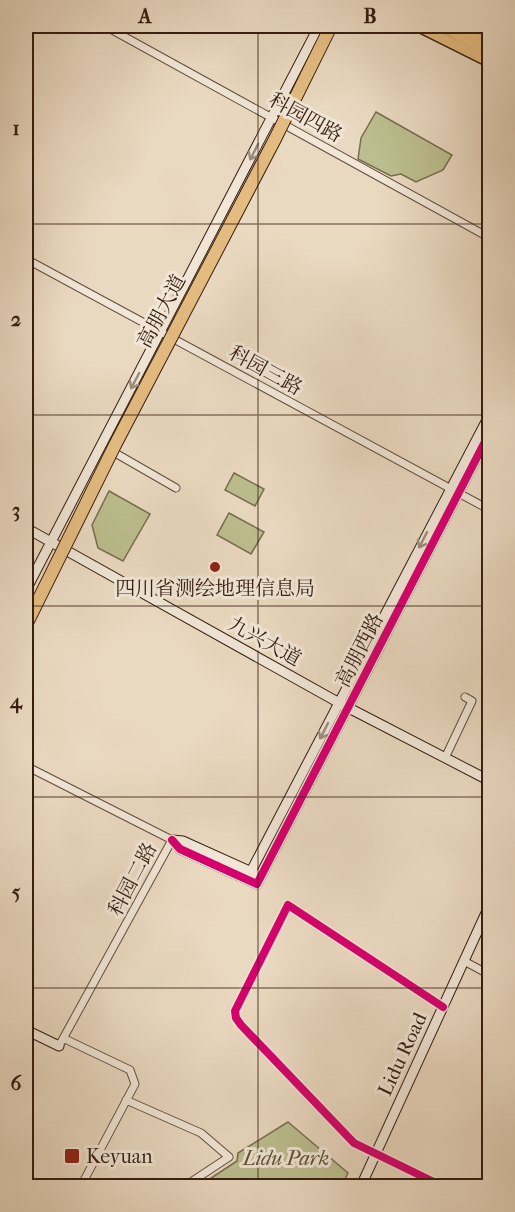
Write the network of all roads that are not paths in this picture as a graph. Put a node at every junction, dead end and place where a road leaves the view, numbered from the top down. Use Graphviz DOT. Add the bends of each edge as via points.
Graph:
graph roads {
  1 [pos="105,26"];
  2 [pos="319,26"];
  3 [pos="330,26"];
  4 [pos="418,26"];
  5 [pos="443,26"];
  6 [pos="458,26"];
  7 [pos="489,42"];
  8 [pos="489,51"];
  9 [pos="489,63"];
  10 [pos="277,119"];
  11 [pos="489,238"];
  12 [pos="26,259"];
  13 [pos="165,333"];
  14 [pos="489,414"];
  15 [pos="488,438"];
  16 [pos="110,450"];
  17 [pos="176,488"];
  18 [pos="453,491"];
  19 [pos="489,510"];
  20 [pos="26,528"];
  21 [pos="50,542"];
  22 [pos="59,548"];
  23 [pos="52,574"];
  24 [pos="26,590"];
  25 [pos="26,613"];
  26 [pos="26,625"];
  27 [pos="465,698"];
  28 [pos="339,703"];
  29 [pos="348,708"];
  30 [pos="445,758"];
  31 [pos="26,765"];
  32 [pos="489,781"];
  33 [pos="172,840"];
  34 [pos="254,878"];
  35 [pos="489,904"];
  36 [pos="464,961"];
  37 [pos="489,975"];
  38 [pos="443,1007"];
  39 [pos="26,1030"];
  40 [pos="62,1043"];
  41 [pos="126,1100"];
  42 [pos="376,1154"];
  43 [pos="81,1186"];
  44 [pos="186,1186"];
  45 [pos="361,1186"];
  46 [pos="442,1186"];
  1 -- 10 [label="street, 科园四路"];
  2 -- 10 [label="main road, 高朋大道"];
  3 -- 10 [label="main road, 高朋大道"];
  3 -- 23 [label="highway, bridge"];
  4 -- 9 [label="main road"];
  5 -- 8 [label="highway"];
  6 -- 7 [label="main road"];
  10 -- 11 [label="street, 科园四路"];
  10 -- 13 [label="main road, 高朋大道"];
  12 -- 13 [label="street, 科园三路"];
  13 -- 16 [label="main road, 高朋大道"];
  13 -- 18 [label="street, 科园三路"];
  13 -- 21 [label="main road, 高朋大道, one-way"];
  13 -- 23 [label="highway, bridge" via="155,378 140,410 72,544"];
  14 -- 18 [label="main road, 高朋西路"];
  15 -- 18 [label="main road, 高朋西路"];
  16 -- 17 [label="street"];
  16 -- 22 [label="main road, 高朋大道"];
  18 -- 19 [label="street, 科园三路"];
  18 -- 28 [label="main road, 高朋西路, one-way"];
  18 -- 29 [label="main road, 高朋西路"];
  20 -- 21 [label="main road, 九兴大道"];
  21 -- 22 [label="main road, 九兴大道"];
  21 -- 24 [label="main road, 高朋大道"];
  22 -- 25 [label="main road, 高朋大道"];
  22 -- 28 [label="main road, 九兴大道"];
  23 -- 26 [label="highway, bridge"];
  27 -- 30 [label="street" via="472,701 459,720"];
  28 -- 29 [label="main road, 九兴大道"];
  28 -- 34 [label="main road, 高朋西路, one-way"];
  29 -- 30 [label="main road, 九兴大道"];
  29 -- 34 [label="main road, 高朋西路"];
  30 -- 32 [label="main road, 九兴大道"];
  31 -- 33 [label="street, 科园二路"];
  33 -- 34 [label="main road" via="183,841"];
  33 -- 40 [label="street, 科园二路"];
  35 -- 36 [label="main road, Lidu Road"];
  36 -- 37 [label="street"];
  36 -- 38 [label="main road, Lidu Road"];
  38 -- 42 [label="main road, Lidu Road"];
  38 -- 42 [label="street" via="288,905 235,1011 241,1025 354,1143"];
  39 -- 40 [label="main road"];
  40 -- 41 [label="street" via="130,1070 135,1084"];
  41 -- 43 [label="street"];
  41 -- 44 [label="street" via="201,1133 229,1157"];
  42 -- 45 [label="main road, Lidu Road"];
  42 -- 46 [label="street"];
}
